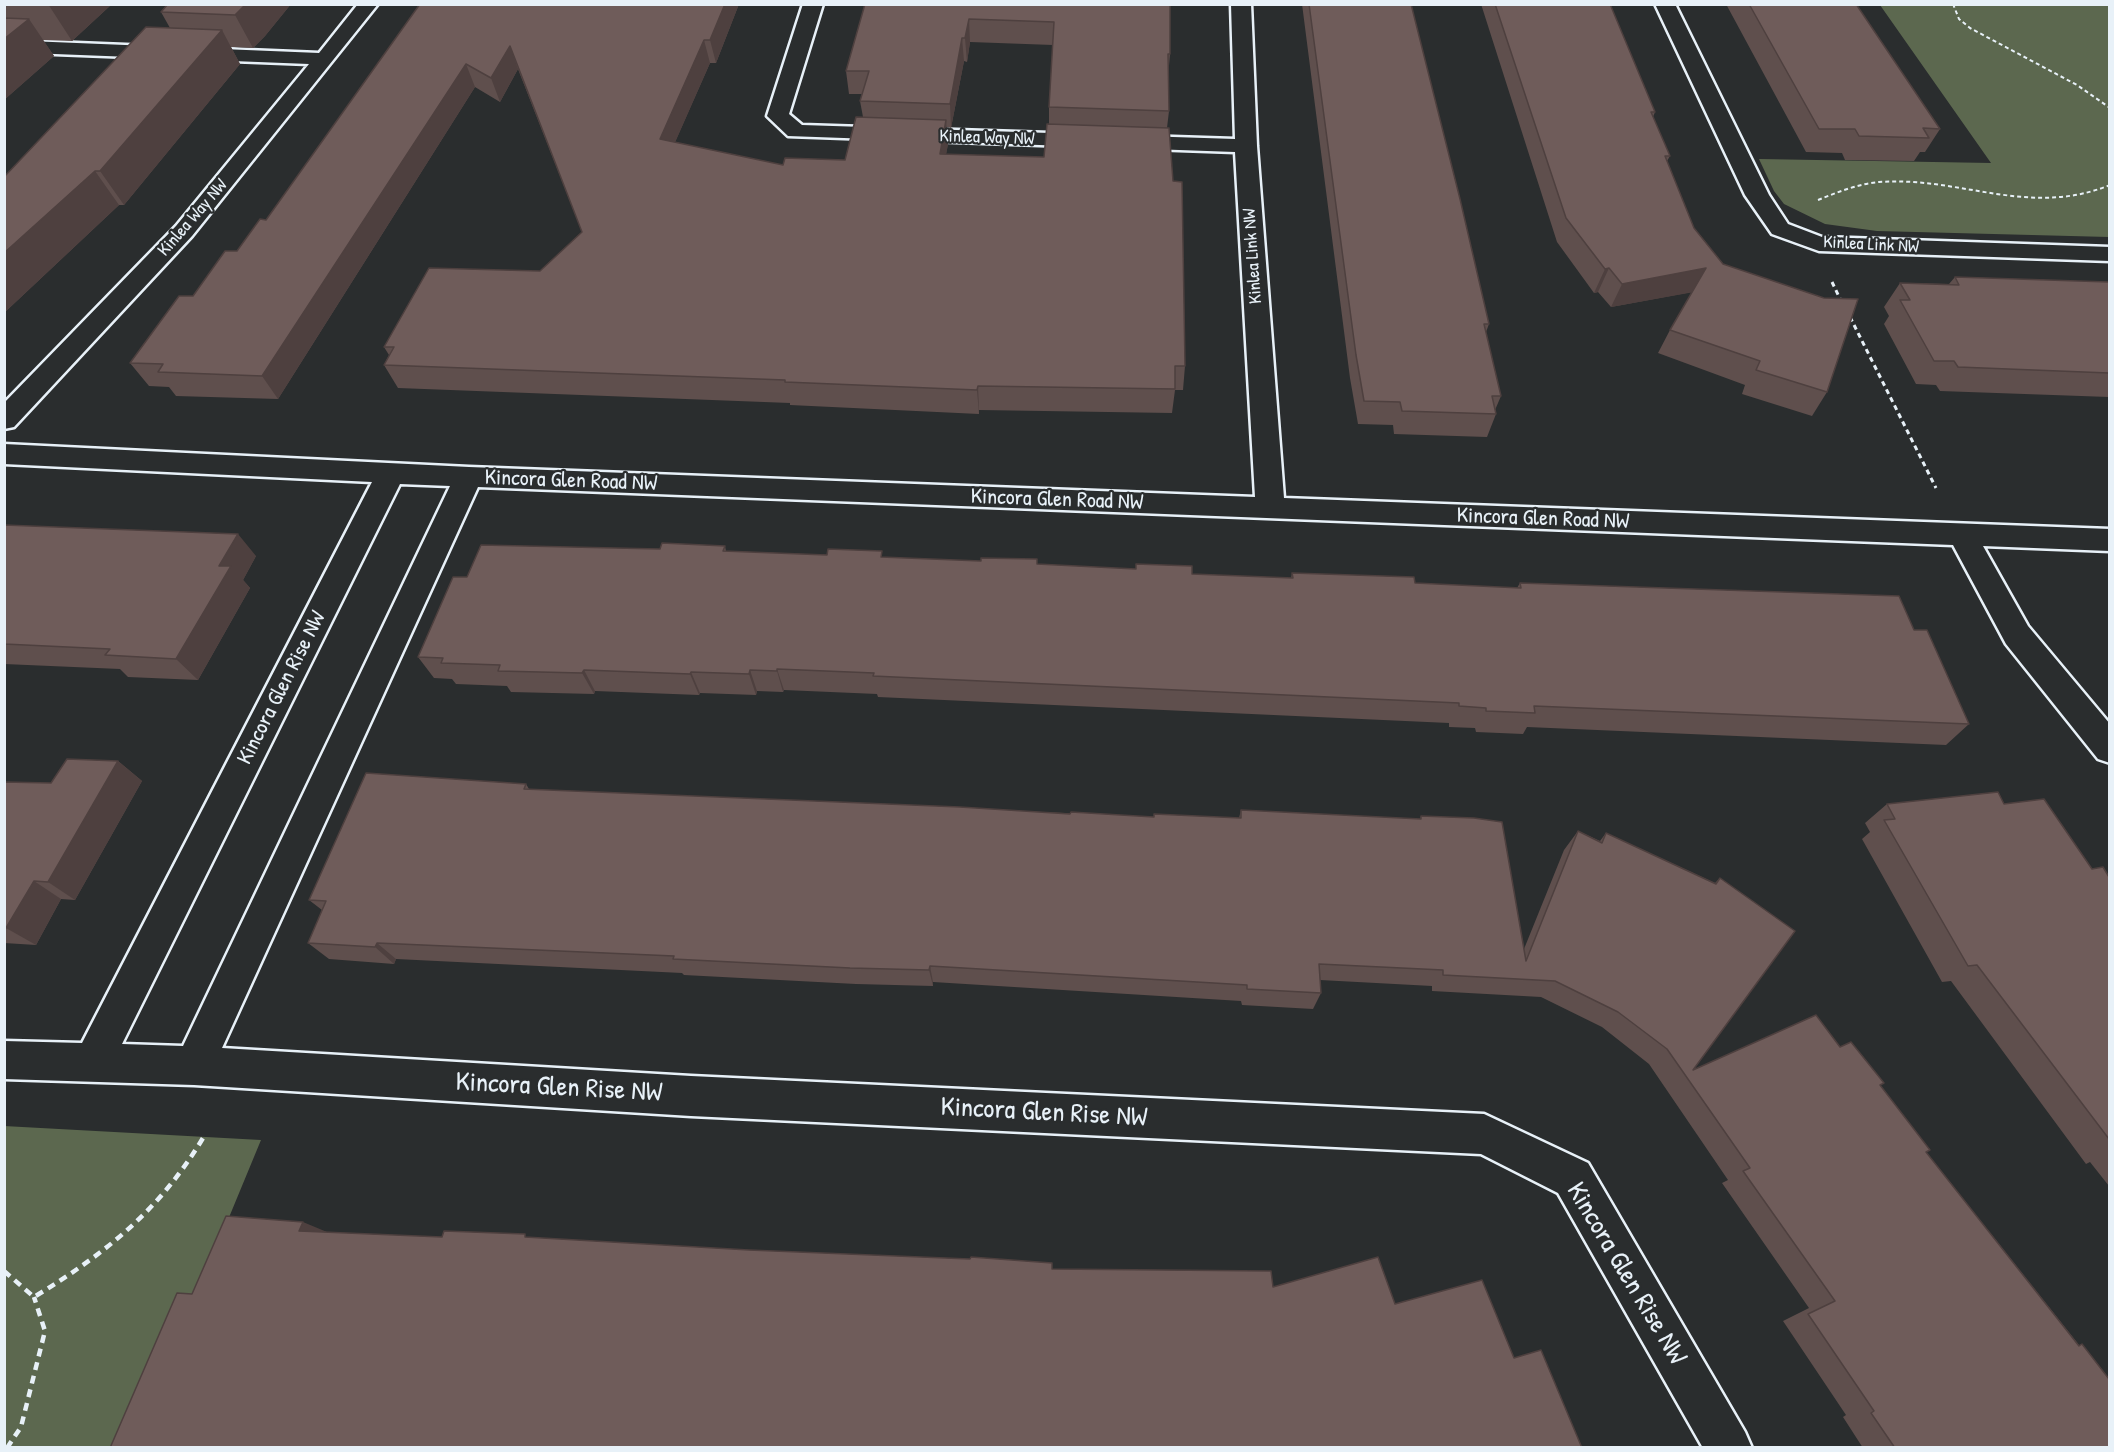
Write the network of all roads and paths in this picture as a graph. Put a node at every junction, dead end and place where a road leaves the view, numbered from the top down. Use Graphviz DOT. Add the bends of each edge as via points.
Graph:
graph roads {
  1 [pos="369,4"];
  2 [pos="813,4"];
  3 [pos="1241,4"];
  4 [pos="1665,4"];
  5 [pos="1953,4"];
  6 [pos="4,46"];
  7 [pos="326,60"];
  8 [pos="2109,108"];
  9 [pos="1246,146"];
  10 [pos="2109,185"];
  11 [pos="1816,201"];
  12 [pos="2109,254"];
  13 [pos="1830,279"];
  14 [pos="4,420"];
  15 [pos="4,454"];
  16 [pos="391,473"];
  17 [pos="469,477"];
  18 [pos="1936,488"];
  19 [pos="1270,508"];
  20 [pos="1962,536"];
  21 [pos="2109,540"];
  22 [pos="2109,749"];
  23 [pos="4,1060"];
  24 [pos="92,1064"];
  25 [pos="195,1066"];
  26 [pos="203,1138"];
  27 [pos="4,1271"];
  28 [pos="34,1297"];
  29 [pos="7,1448"];
  30 [pos="1729,1448"];
  1 -- 7 [label="street, Kinlea Way NW"];
  2 -- 9 [label="street, Kinlea Way NW" via="778,116 796,131"];
  3 -- 9 [label="street, Kinlea Link NW"];
  4 -- 12 [label="street, Kinlea Link NW" via="1757,195 1780,230 1819,243"];
  5 -- 8 [label="path" via="1959,19 1970,28 2077,85"];
  6 -- 7 [label="street"];
  7 -- 14 [label="street, Kinlea Way NW" via="184,231"];
  9 -- 19 [label="street, Kinlea Link NW"];
  10 -- 11 [label="path" via="2073,196 2037,199 1889,182 1860,184"];
  13 -- 18 [label="path"];
  15 -- 16 [label="street, Kincora Glen Road NW"];
  16 -- 17 [label="street, Kincora Glen Road NW"];
  16 -- 24 [label="street, Kincora Glen Rise NW"];
  17 -- 19 [label="street, Kincora Glen Road NW"];
  17 -- 25 [label="street"];
  19 -- 20 [label="street, Kincora Glen Road NW"];
  20 -- 21 [label="street, Kincora Glen Road NW"];
  20 -- 22 [label="street" via="2017,635"];
  23 -- 24 [label="street, Kincora Glen Rise NW"];
  24 -- 25 [label="street, Kincora Glen Rise NW"];
  25 -- 30 [label="street, Kincora Glen Rise NW" via="691,1096 1484,1134 1573,1178"];
  26 -- 28 [label="path" via="184,1172 140,1222 81,1270"];
  27 -- 28 [label="path"];
  28 -- 29 [label="path" via="45,1331 21,1427"];
}
